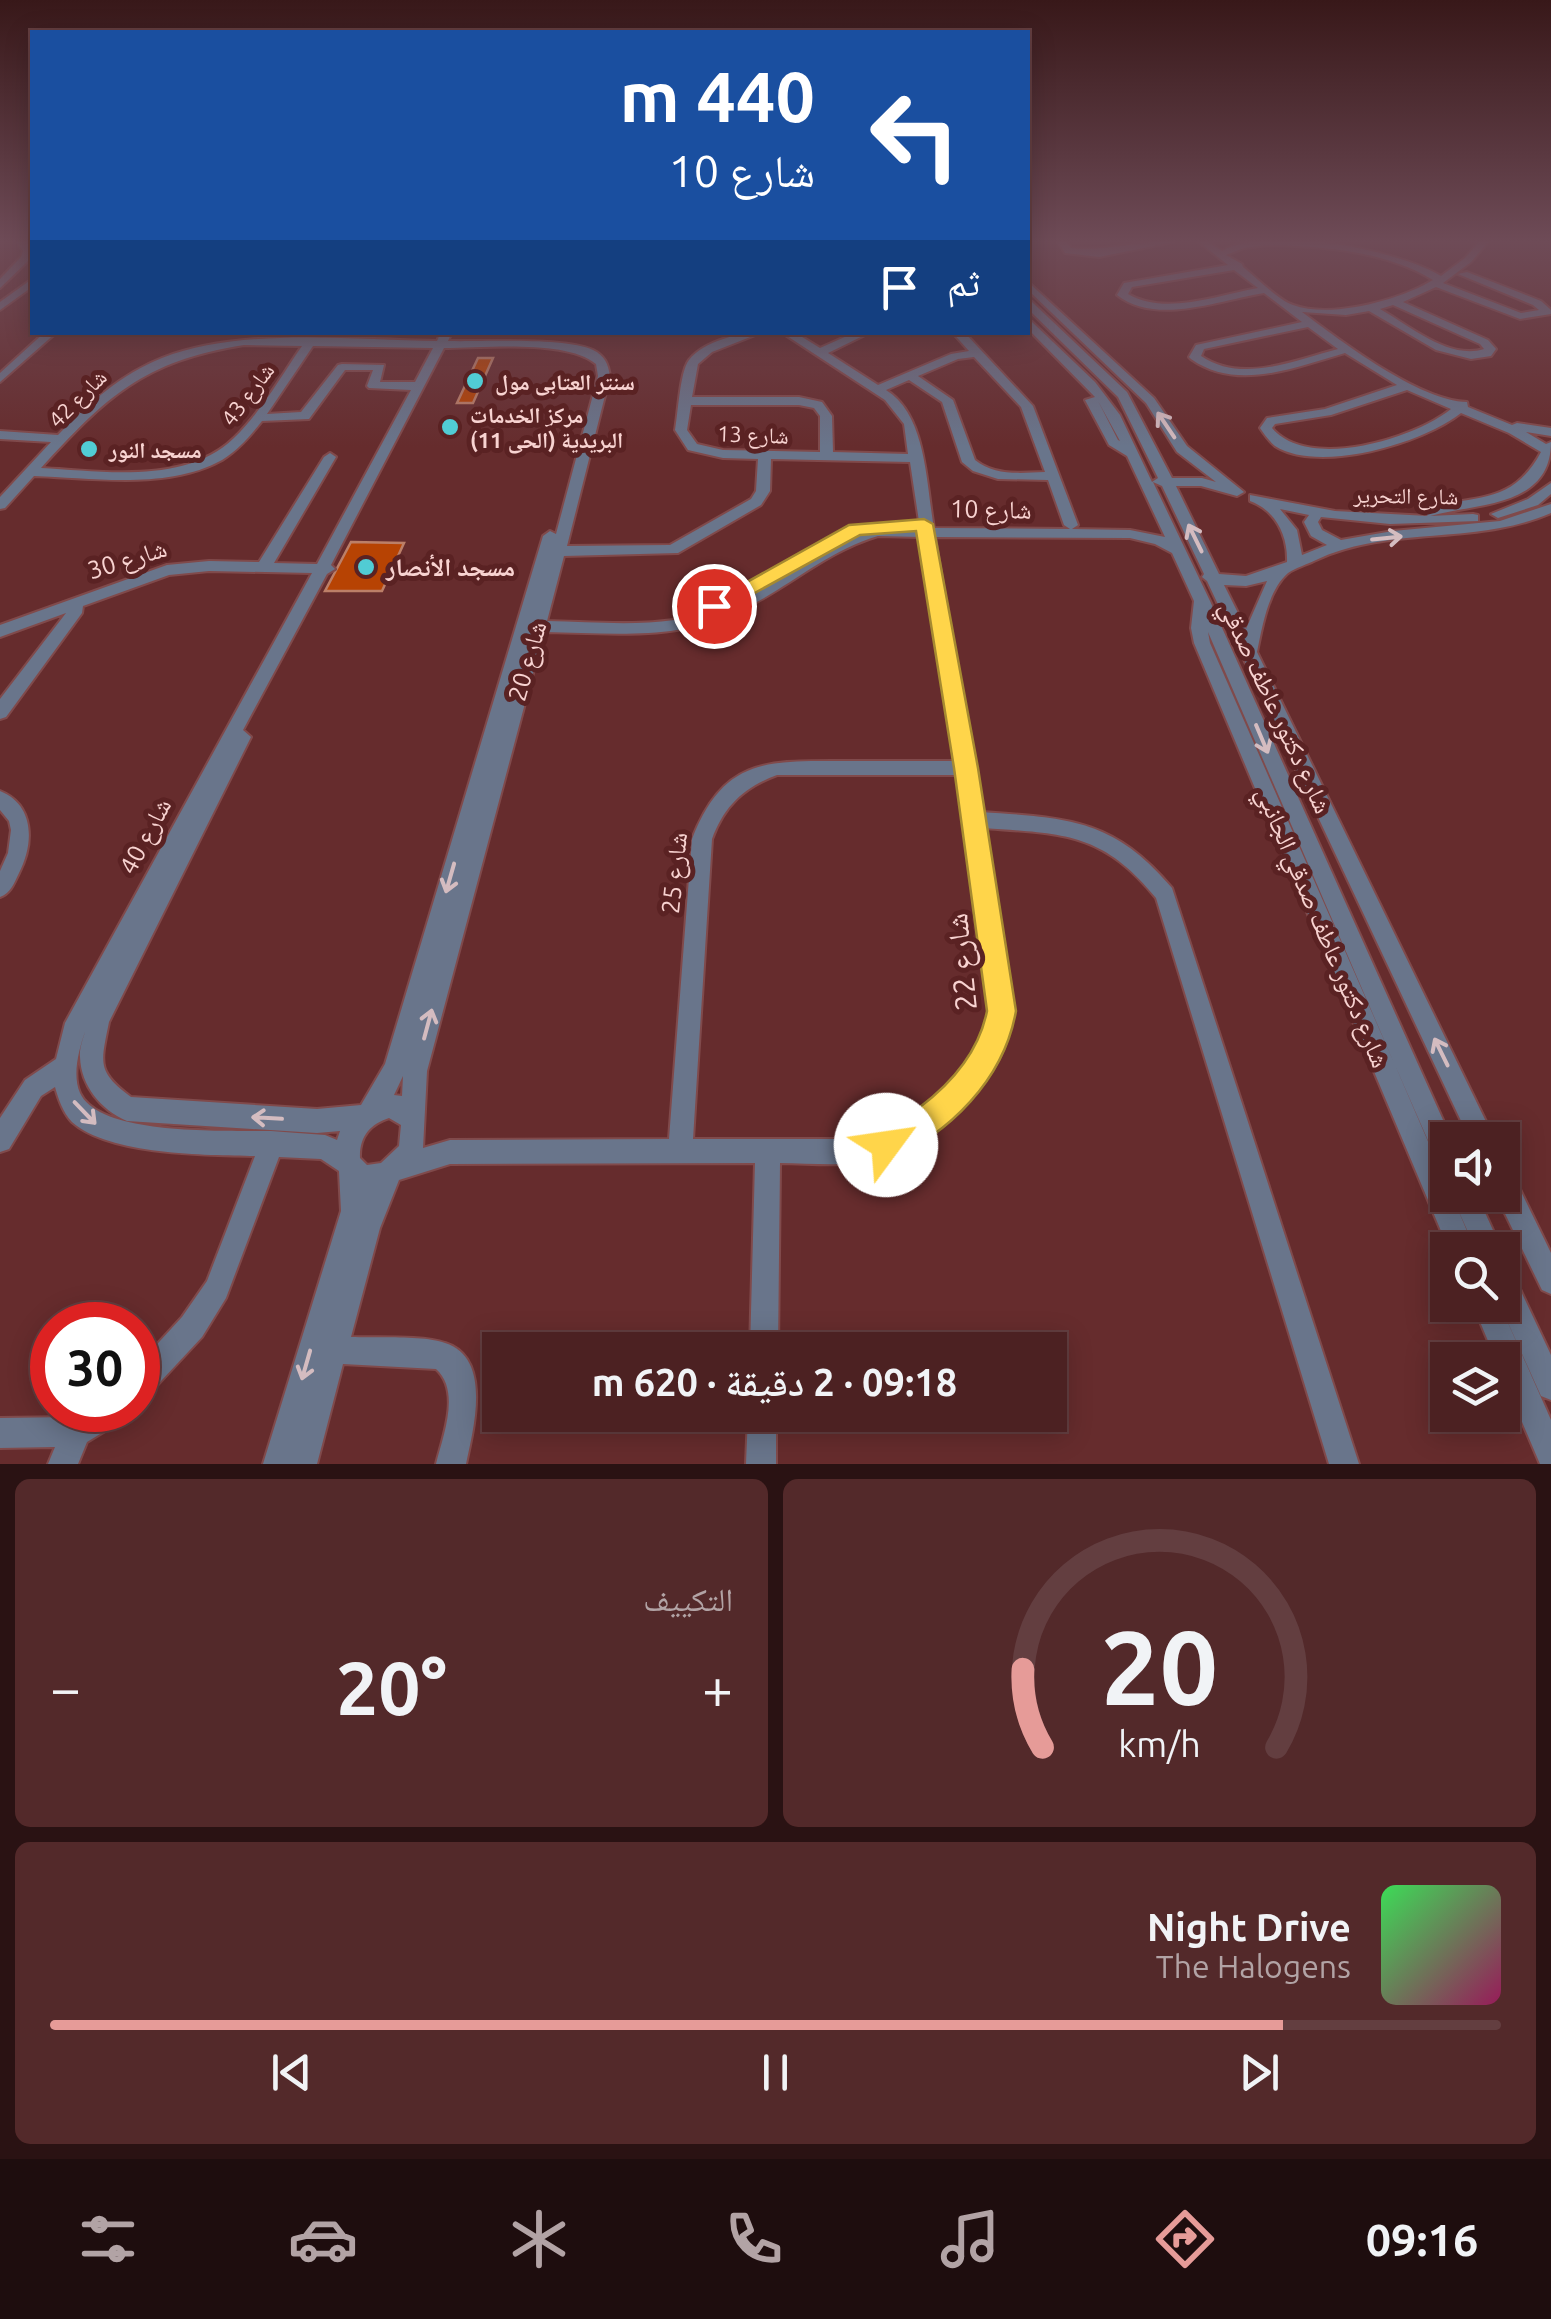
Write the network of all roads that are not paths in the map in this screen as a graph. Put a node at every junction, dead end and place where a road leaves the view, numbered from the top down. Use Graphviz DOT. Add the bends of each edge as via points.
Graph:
graph roads {
  1 [pos="1035,310"];
  2 [pos="1055,310"];
  3 [pos="1291,310"];
  4 [pos="1299,310"];
  5 [pos="1307,310"];
  6 [pos="1353,310"];
  7 [pos="1364,310"];
  8 [pos="1375,310"];
  9 [pos="1413,310"];
  10 [pos="1506,310"];
  11 [pos="1545,310"];
  12 [pos="1307,324"];
  13 [pos="1030,326"];
  14 [pos="1322,329"];
  15 [pos="49,335"];
  16 [pos="371,335"];
  17 [pos="745,335"];
  18 [pos="790,335"];
  19 [pos="860,335"];
  20 [pos="960,335"];
  21 [pos="1027,335"];
  22 [pos="272,338"];
  23 [pos="538,339"];
  24 [pos="309,344"];
  25 [pos="365,345"];
  26 [pos="479,348"];
  27 [pos="446,349"];
  28 [pos="1347,350"];
  29 [pos="977,352"];
  30 [pos="819,354"];
  31 [pos="1122,373"];
  32 [pos="910,376"];
  33 [pos="0,379"];
  34 [pos="417,386"];
  35 [pos="1407,386"];
  36 [pos="877,390"];
  37 [pos="1124,394"];
  38 [pos="685,402"];
  39 [pos="1461,408"];
  40 [pos="256,418"];
  41 [pos="1551,432"];
  42 [pos="0,435"];
  43 [pos="64,439"];
  44 [pos="1550,449"];
  45 [pos="1132,454"];
  46 [pos="765,455"];
  47 [pos="827,456"];
  48 [pos="330,457"];
  49 [pos="915,458"];
  50 [pos="32,472"];
  51 [pos="1054,476"];
  52 [pos="1168,480"];
  53 [pos="1147,484"];
  54 [pos="1551,488"];
  55 [pos="1236,492"];
  56 [pos="1256,498"];
  57 [pos="0,505"];
  58 [pos="1551,508"];
  59 [pos="1158,509"];
  60 [pos="1316,514"];
  61 [pos="1423,520"];
  62 [pos="1071,525"];
  63 [pos="924,528"];
  64 [pos="1339,545"];
  65 [pos="555,548"];
  66 [pos="1178,550"];
  67 [pos="264,567"];
  68 [pos="1288,568"];
  69 [pos="1187,570"];
  70 [pos="294,573"];
  71 [pos="325,573"];
  72 [pos="1215,578"];
  73 [pos="1202,600"];
  74 [pos="77,609"];
  75 [pos="531,622"];
  76 [pos="0,631"];
  77 [pos="0,639"];
  78 [pos="1249,652"];
  79 [pos="0,712"];
  80 [pos="966,768"];
  81 [pos="0,799"];
  82 [pos="974,819"];
  83 [pos="0,888"];
  84 [pos="1361,993"];
  85 [pos="64,1066"];
  86 [pos="369,1114"];
  87 [pos="1474,1122"];
  88 [pos="414,1123"];
  89 [pos="1430,1124"];
  90 [pos="0,1140"];
  91 [pos="272,1144"];
  92 [pos="768,1151"];
  93 [pos="450,1152"];
  94 [pos="680,1152"];
  95 [pos="350,1166"];
  96 [pos="394,1170"];
  97 [pos="1518,1212"];
  98 [pos="1455,1232"];
  99 [pos="1551,1281"];
  100 [pos="1520,1318"];
  101 [pos="1493,1322"];
  102 [pos="764,1332"];
  103 [pos="333,1350"];
  104 [pos="160,1362"];
  105 [pos="1551,1386"];
  106 [pos="0,1432"];
  107 [pos="30,1432"];
  108 [pos="76,1432"];
  109 [pos="762,1432"];
  110 [pos="1551,1454"];
  111 [pos="63,1464"];
  112 [pos="278,1464"];
  113 [pos="302,1464"];
  114 [pos="452,1464"];
  115 [pos="761,1464"];
  116 [pos="1344,1464"];
  1 -- 37 [label="street, شارع دكتور عاطف صدقي"];
  2 -- 31 [label="street"];
  3 -- 12 [label="street"];
  4 -- 14 [label="street"];
  5 -- 6 [label="street"];
  7 -- 14 [label="street"];
  8 -- 9 [label="street" via="1449,352 1487,354 1484,342"];
  10 -- 11 [label="street" via="1535,316"];
  12 -- 28 [label="street"];
  12 -- 28 [label="street" via="1200,347 1194,357 1238,374"];
  13 -- 45 [label="street, شارع دكتور عاطف صدقي" via="1104,399"];
  14 -- 28 [label="street"];
  15 -- 33 [label="street"];
  16 -- 25 [label="street"];
  17 -- 38 [label="street, شارع 13" via="715,342 692,363"];
  18 -- 30 [label="street, شارع 22"];
  19 -- 30 [label="street"];
  20 -- 29 [label="street"];
  21 -- 45 [label="street" via="1086,394 1113,442"];
  22 -- 24 [label="street, شارع 42"];
  22 -- 43 [label="street, شارع 42" via="154,362 116,384"];
  23 -- 26 [label="street, شارع 20"];
  23 -- 65 [label="street, شارع 20" via="590,353 602,363 604,376"];
  24 -- 25 [label="street, شارع 42"];
  24 -- 40 [label="street, شارع 43"];
  25 -- 27 [label="street, شارع 42"];
  26 -- 27 [label="street, شارع 20"];
  26 -- 65 [label="street, شارع 20" via="568,352 592,366"];
  27 -- 34 [label="street, شارع 40"];
  27 -- 71 [label="street, شارع 40"];
  28 -- 35 [label="street"];
  28 -- 39 [label="street"];
  29 -- 32 [label="street"];
  29 -- 51 [label="street" via="1027,406"];
  30 -- 36 [label="street, شارع 22"];
  31 -- 37 [label="street"];
  55 -- 31 [label="street, one-way" via="1182,449"];
  32 -- 36 [label="street"];
  32 -- 51 [label="street" via="946,400 976,469"];
  34 -- 40 [label="street" via="372,386 380,367 342,366 305,416"];
  34 -- 71 [label="street, شارع 40"];
  35 -- 39 [label="street"];
  35 -- 39 [label="street" via="1266,428 1292,448 1362,448 1422,433"];
  36 -- 49 [label="street, شارع 22" via="906,416"];
  37 -- 52 [label="street, شارع دكتور عاطف صدقي"];
  38 -- 46 [label="street, شارع 13" via="681,430 693,447"];
  38 -- 47 [label="street" via="818,405 826,416"];
  39 -- 41 [label="street"];
  39 -- 44 [label="street"];
  40 -- 50 [label="street, شارع 43" via="233,447 188,468"];
  42 -- 43 [label="street"];
  43 -- 50 [label="street, شارع 42"];
  44 -- 61 [label="street" via="1525,488 1432,511"];
  45 -- 53 [label="street, شارع دكتور عاطف صدقي"];
  46 -- 47 [label="street, شارع 13"];
  46 -- 65 [label="street" via="756,502 682,547"];
  47 -- 49 [label="street, شارع 13"];
  48 -- 67 [label="street"];
  49 -- 63 [label="street, شارع 22"];
  50 -- 57 [label="street, شارع 42"];
  51 -- 62 [label="street"];
  52 -- 53 [label="street, شارع التحرير"];
  52 -- 55 [label="street, شارع التحرير"];
  72 -- 52 [label="street, شارع دكتور عاطف صدقي, one-way"];
  53 -- 59 [label="street, شارع دكتور عاطف صدقي"];
  54 -- 61 [label="street, شارع التحرير" via="1501,514"];
  55 -- 56 [label="street, شارع التحرير"];
  56 -- 60 [label="street, شارع التحرير"];
  56 -- 68 [label="street" via="1290,526 1296,544"];
  64 -- 58 [label="street, شارع التحرير, one-way" via="1511,523"];
  59 -- 62 [label="street, شارع 10" via="1140,525"];
  59 -- 66 [label="street, شارع دكتور عاطف صدقي"];
  60 -- 61 [label="street, شارع التحرير"];
  60 -- 64 [label="street" via="1312,528"];
  62 -- 63 [label="street, شارع 10"];
  63 -- 66 [label="street, شارع 10" via="1145,535"];
  63 -- 75 [label="street, شارع 10" via="862,535 701,620 657,626"];
  63 -- 80 [label="street, شارع 22"];
  64 -- 68 [label="street, شارع التحرير"];
  65 -- 75 [label="street, شارع 20"];
  66 -- 69 [label="street, شارع دكتور عاطف صدقي"];
  67 -- 70 [label="street, شارع 30"];
  67 -- 76 [label="street, شارع 30" via="167,570"];
  68 -- 72 [label="street, شارع التحرير" via="1253,581"];
  68 -- 78 [label="street" via="1265,594"];
  69 -- 72 [label="street, شارع التحرير"];
  69 -- 73 [label="street, شارع دكتور عاطف صدقي"];
  70 -- 71 [label="street, شارع 30"];
  70 -- 74 [label="street, شارع 30" via="169,578"];
  71 -- 85 [label="street, شارع 40" via="173,836 72,1031"];
  86 -- 71 [label="street, شارع 40, one-way" via="317,1120 127,1108 100,1088 91,1057 98,1020"];
  72 -- 78 [label="street, شارع دكتور عاطف صدقي"];
  73 -- 84 [label="street, شارع دكتور عاطف صدقي الجانبي, one-way" via="1202,643"];
  74 -- 77 [label="street, شارع 30"];
  74 -- 79 [label="street"];
  75 -- 86 [label="street, شارع 20, one-way" via="396,1068"];
  88 -- 75 [label="street, شارع 20, one-way" via="416,1071"];
  87 -- 78 [label="street, شارع دكتور عاطف صدقي, one-way"];
  80 -- 82 [label="street, شارع 22"];
  80 -- 94 [label="street, شارع 25" via="776,768 726,792 702,839"];
  81 -- 83 [label="street" via="20,820 22,838"];
  82 -- 92 [label="street, شارع 22" via="1002,1011 984,1065 932,1117 886,1145"];
  82 -- 116 [label="street" via="1089,830 1146,867 1165,894"];
  84 -- 89 [label="street"];
  84 -- 98 [label="street, شارع دكتور عاطف صدقي الجانبي"];
  85 -- 90 [label="street" via="33,1088"];
  85 -- 91 [label="street, one-way" via="78,1112 98,1126 151,1137"];
  86 -- 88 [label="street" via="399,1108"];
  86 -- 95 [label="street" via="348,1141"];
  88 -- 93 [label="street"];
  88 -- 96 [label="street" via="414,1144"];
  91 -- 95 [label="street" via="325,1147"];
  91 -- 104 [label="street" via="216,1289"];
  92 -- 94 [label="street, شارع 22"];
  92 -- 102 [label="street"];
  93 -- 94 [label="street, شارع 22"];
  93 -- 96 [label="street, شارع 22"];
  95 -- 96 [label="street" via="371,1178"];
  95 -- 112 [label="street, one-way" via="354,1211"];
  96 -- 103 [label="street" via="368,1228"];
  97 -- 99 [label="street"];
  100 -- 105 [label="street"];
  101 -- 110 [label="street"];
  103 -- 113 [label="street"];
  103 -- 114 [label="street" via="442,1355 456,1364 463,1381"];
  106 -- 107 [label="street"];
  108 -- 111 [label="street"];
  109 -- 115 [label="street"];
}
